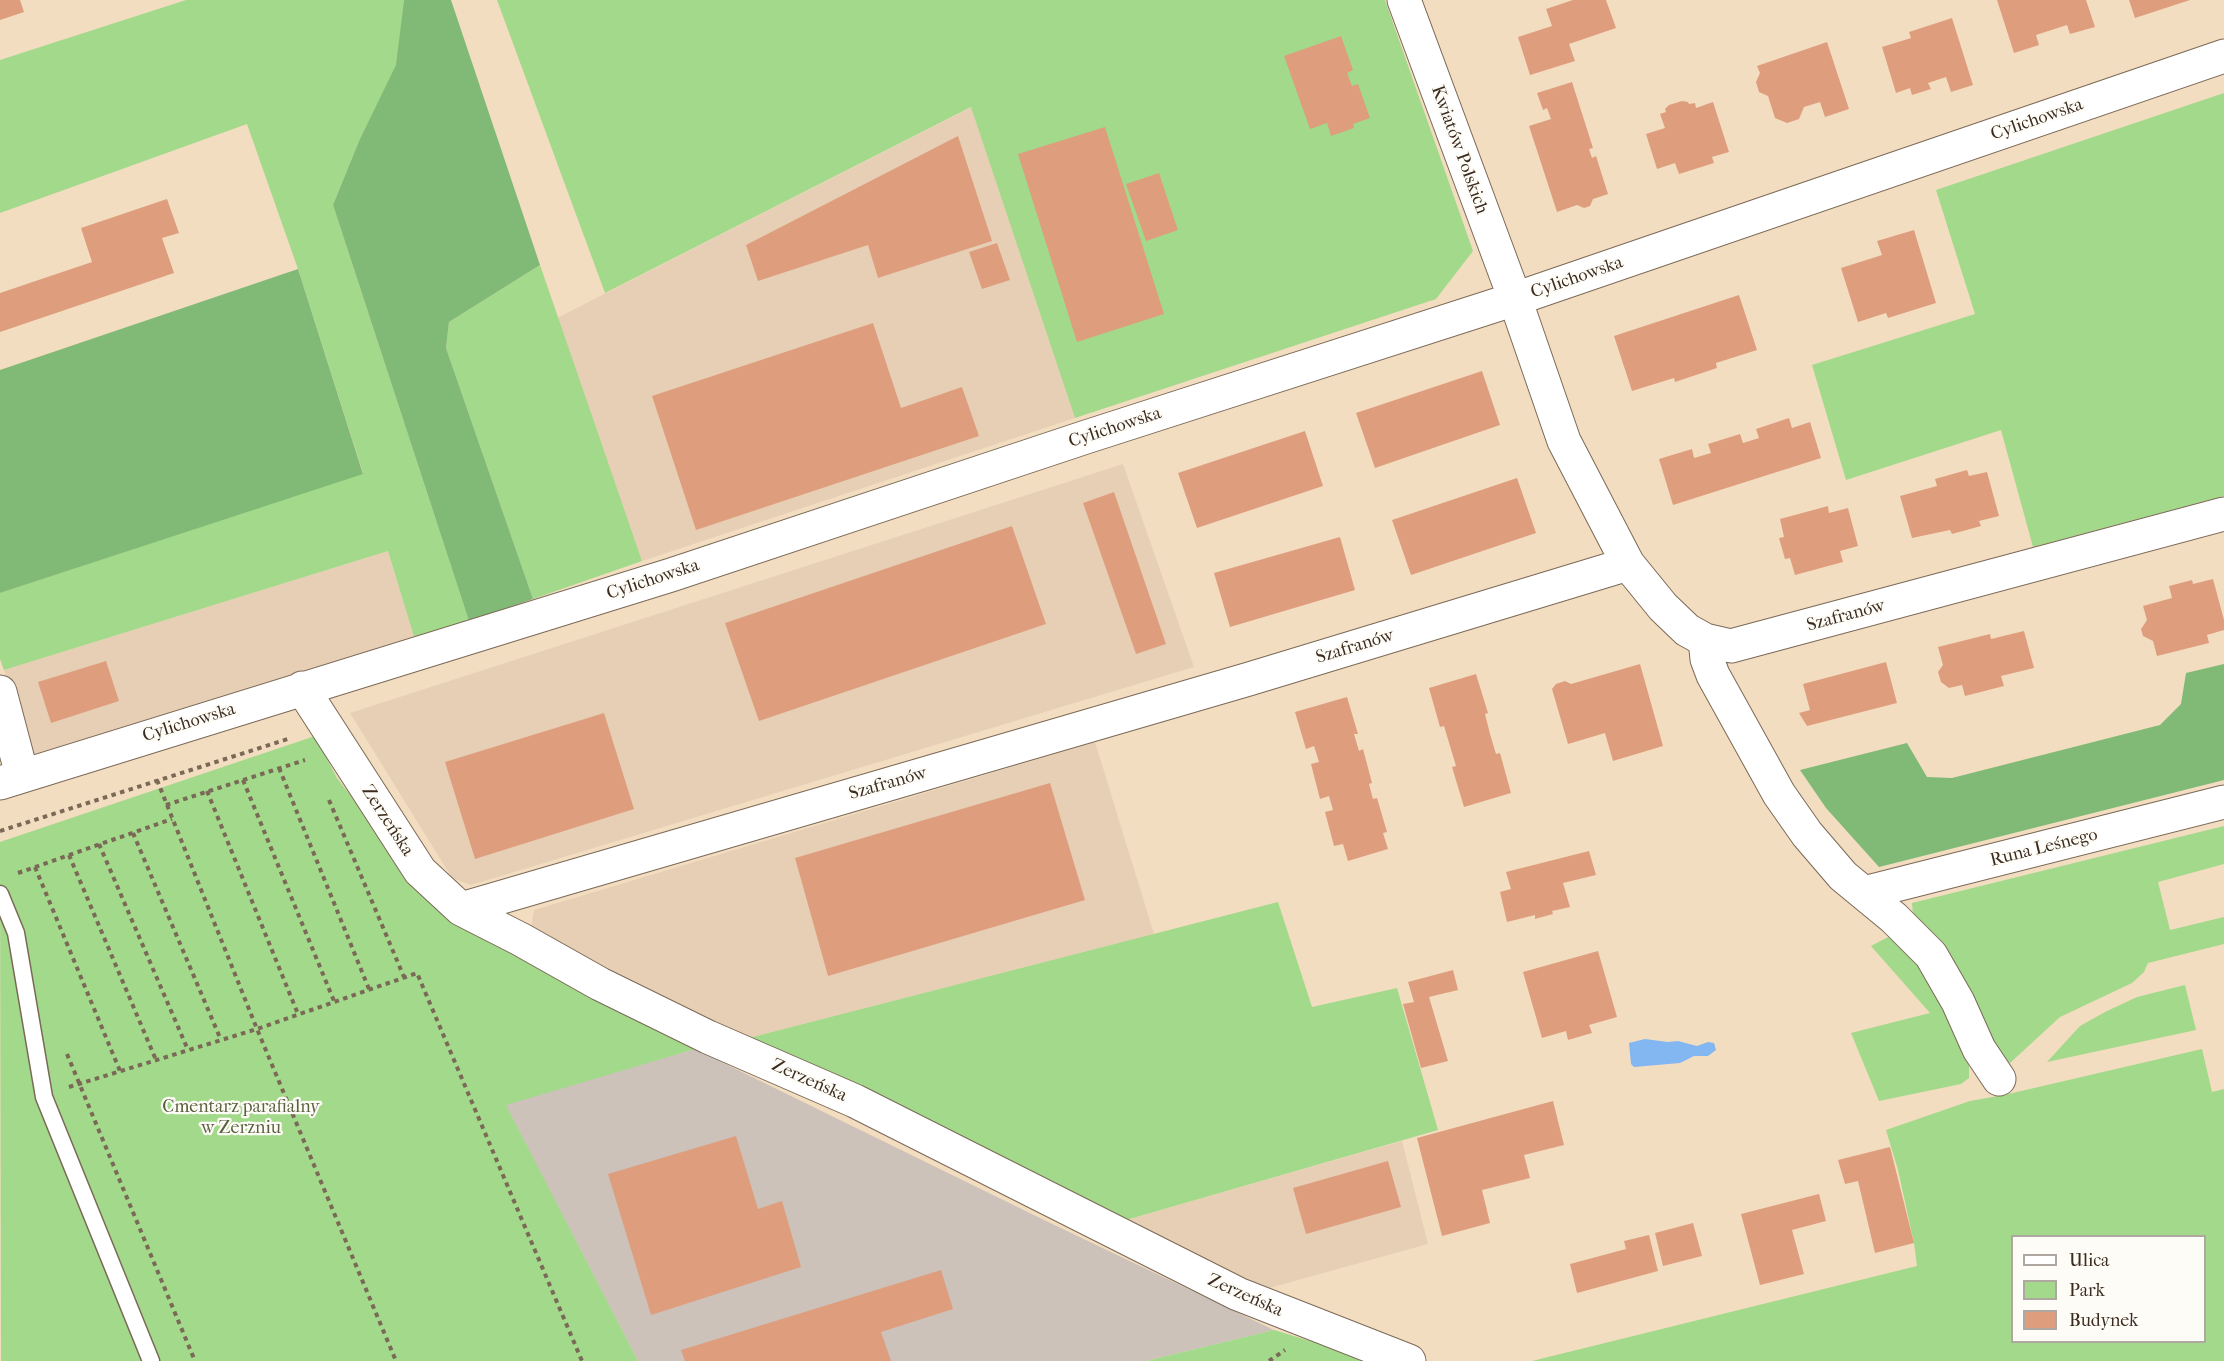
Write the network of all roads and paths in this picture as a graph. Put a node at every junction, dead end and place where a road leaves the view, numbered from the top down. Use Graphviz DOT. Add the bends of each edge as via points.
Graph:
graph roads {
  1 [pos="1404,0"];
  2 [pos="2224,56"];
  3 [pos="1515,299"];
  4 [pos="2224,514"];
  5 [pos="1628,564"];
  6 [pos="1705,640"];
  7 [pos="302,688"];
  8 [pos="0,692"];
  9 [pos="326,727"];
  10 [pos="312,758"];
  11 [pos="279,768"];
  12 [pos="11,779"];
  13 [pos="157,780"];
  14 [pos="243,780"];
  15 [pos="207,791"];
  16 [pos="326,791"];
  17 [pos="2224,802"];
  18 [pos="166,805"];
  19 [pos="172,819"];
  20 [pos="0,831"];
  21 [pos="133,833"];
  22 [pos="99,844"];
  23 [pos="69,855"];
  24 [pos="35,867"];
  25 [pos="9,876"];
  26 [pos="1864,893"];
  27 [pos="0,894"];
  28 [pos="461,909"];
  29 [pos="404,977"];
  30 [pos="369,989"];
  31 [pos="334,1001"];
  32 [pos="298,1014"];
  33 [pos="257,1029"];
  34 [pos="221,1040"];
  35 [pos="188,1050"];
  36 [pos="66,1052"];
  37 [pos="156,1060"];
  38 [pos="120,1071"];
  39 [pos="1999,1079"];
  40 [pos="79,1084"];
  41 [pos="44,1097"];
  42 [pos="151,1361"];
  43 [pos="195,1361"];
  44 [pos="396,1361"];
  45 [pos="582,1361"];
  46 [pos="1409,1361"];
  1 -- 3 [label="street, Kwiatów Polskich"];
  2 -- 3 [label="street, Cylichowska"];
  3 -- 5 [label="street, Kwiatów Polskich" via="1564,441"];
  3 -- 7 [label="street, Cylichowska" via="671,575"];
  4 -- 6 [label="street, Szafranów" via="1731,646"];
  5 -- 6 [label="street, Szafranów" via="1663,607 1687,630"];
  5 -- 28 [label="street, Szafranów"];
  6 -- 26 [label="street" via="1713,675 1779,794 1836,868"];
  7 -- 9 [label="street, Zerzeńska"];
  7 -- 12 [label="street, Cylichowska"];
  8 -- 12 [label="street"];
  9 -- 13 [label="path"];
  9 -- 28 [label="street, Zerzeńska" via="420,871"];
  10 -- 11 [label="path"];
  11 -- 14 [label="path"];
  11 -- 30 [label="path"];
  13 -- 18 [label="path"];
  13 -- 20 [label="path"];
  14 -- 15 [label="path"];
  14 -- 31 [label="path"];
  15 -- 18 [label="path"];
  15 -- 32 [label="path"];
  16 -- 29 [label="path"];
  17 -- 26 [label="street, Runa Leśnego"];
  18 -- 19 [label="path"];
  19 -- 21 [label="path"];
  19 -- 33 [label="path"];
  21 -- 22 [label="path"];
  21 -- 34 [label="path"];
  22 -- 23 [label="path"];
  22 -- 35 [label="path"];
  23 -- 24 [label="path"];
  23 -- 37 [label="path"];
  24 -- 25 [label="path"];
  24 -- 38 [label="path"];
  26 -- 39 [label="street" via="1931,955 1979,1049"];
  27 -- 41 [label="lane" via="16,933"];
  28 -- 46 [label="street, Zerzeńska" via="600,984 708,1037 855,1101 1238,1294"];
  29 -- 30 [label="path"];
  29 -- 45 [label="path" via="417,973"];
  30 -- 31 [label="path"];
  31 -- 32 [label="path"];
  32 -- 33 [label="path"];
  33 -- 34 [label="path"];
  33 -- 44 [label="path"];
  34 -- 35 [label="path"];
  35 -- 37 [label="path"];
  36 -- 40 [label="path"];
  37 -- 38 [label="path"];
  38 -- 40 [label="path"];
  40 -- 41 [label="path"];
  40 -- 43 [label="path"];
  41 -- 42 [label="lane"];
}
